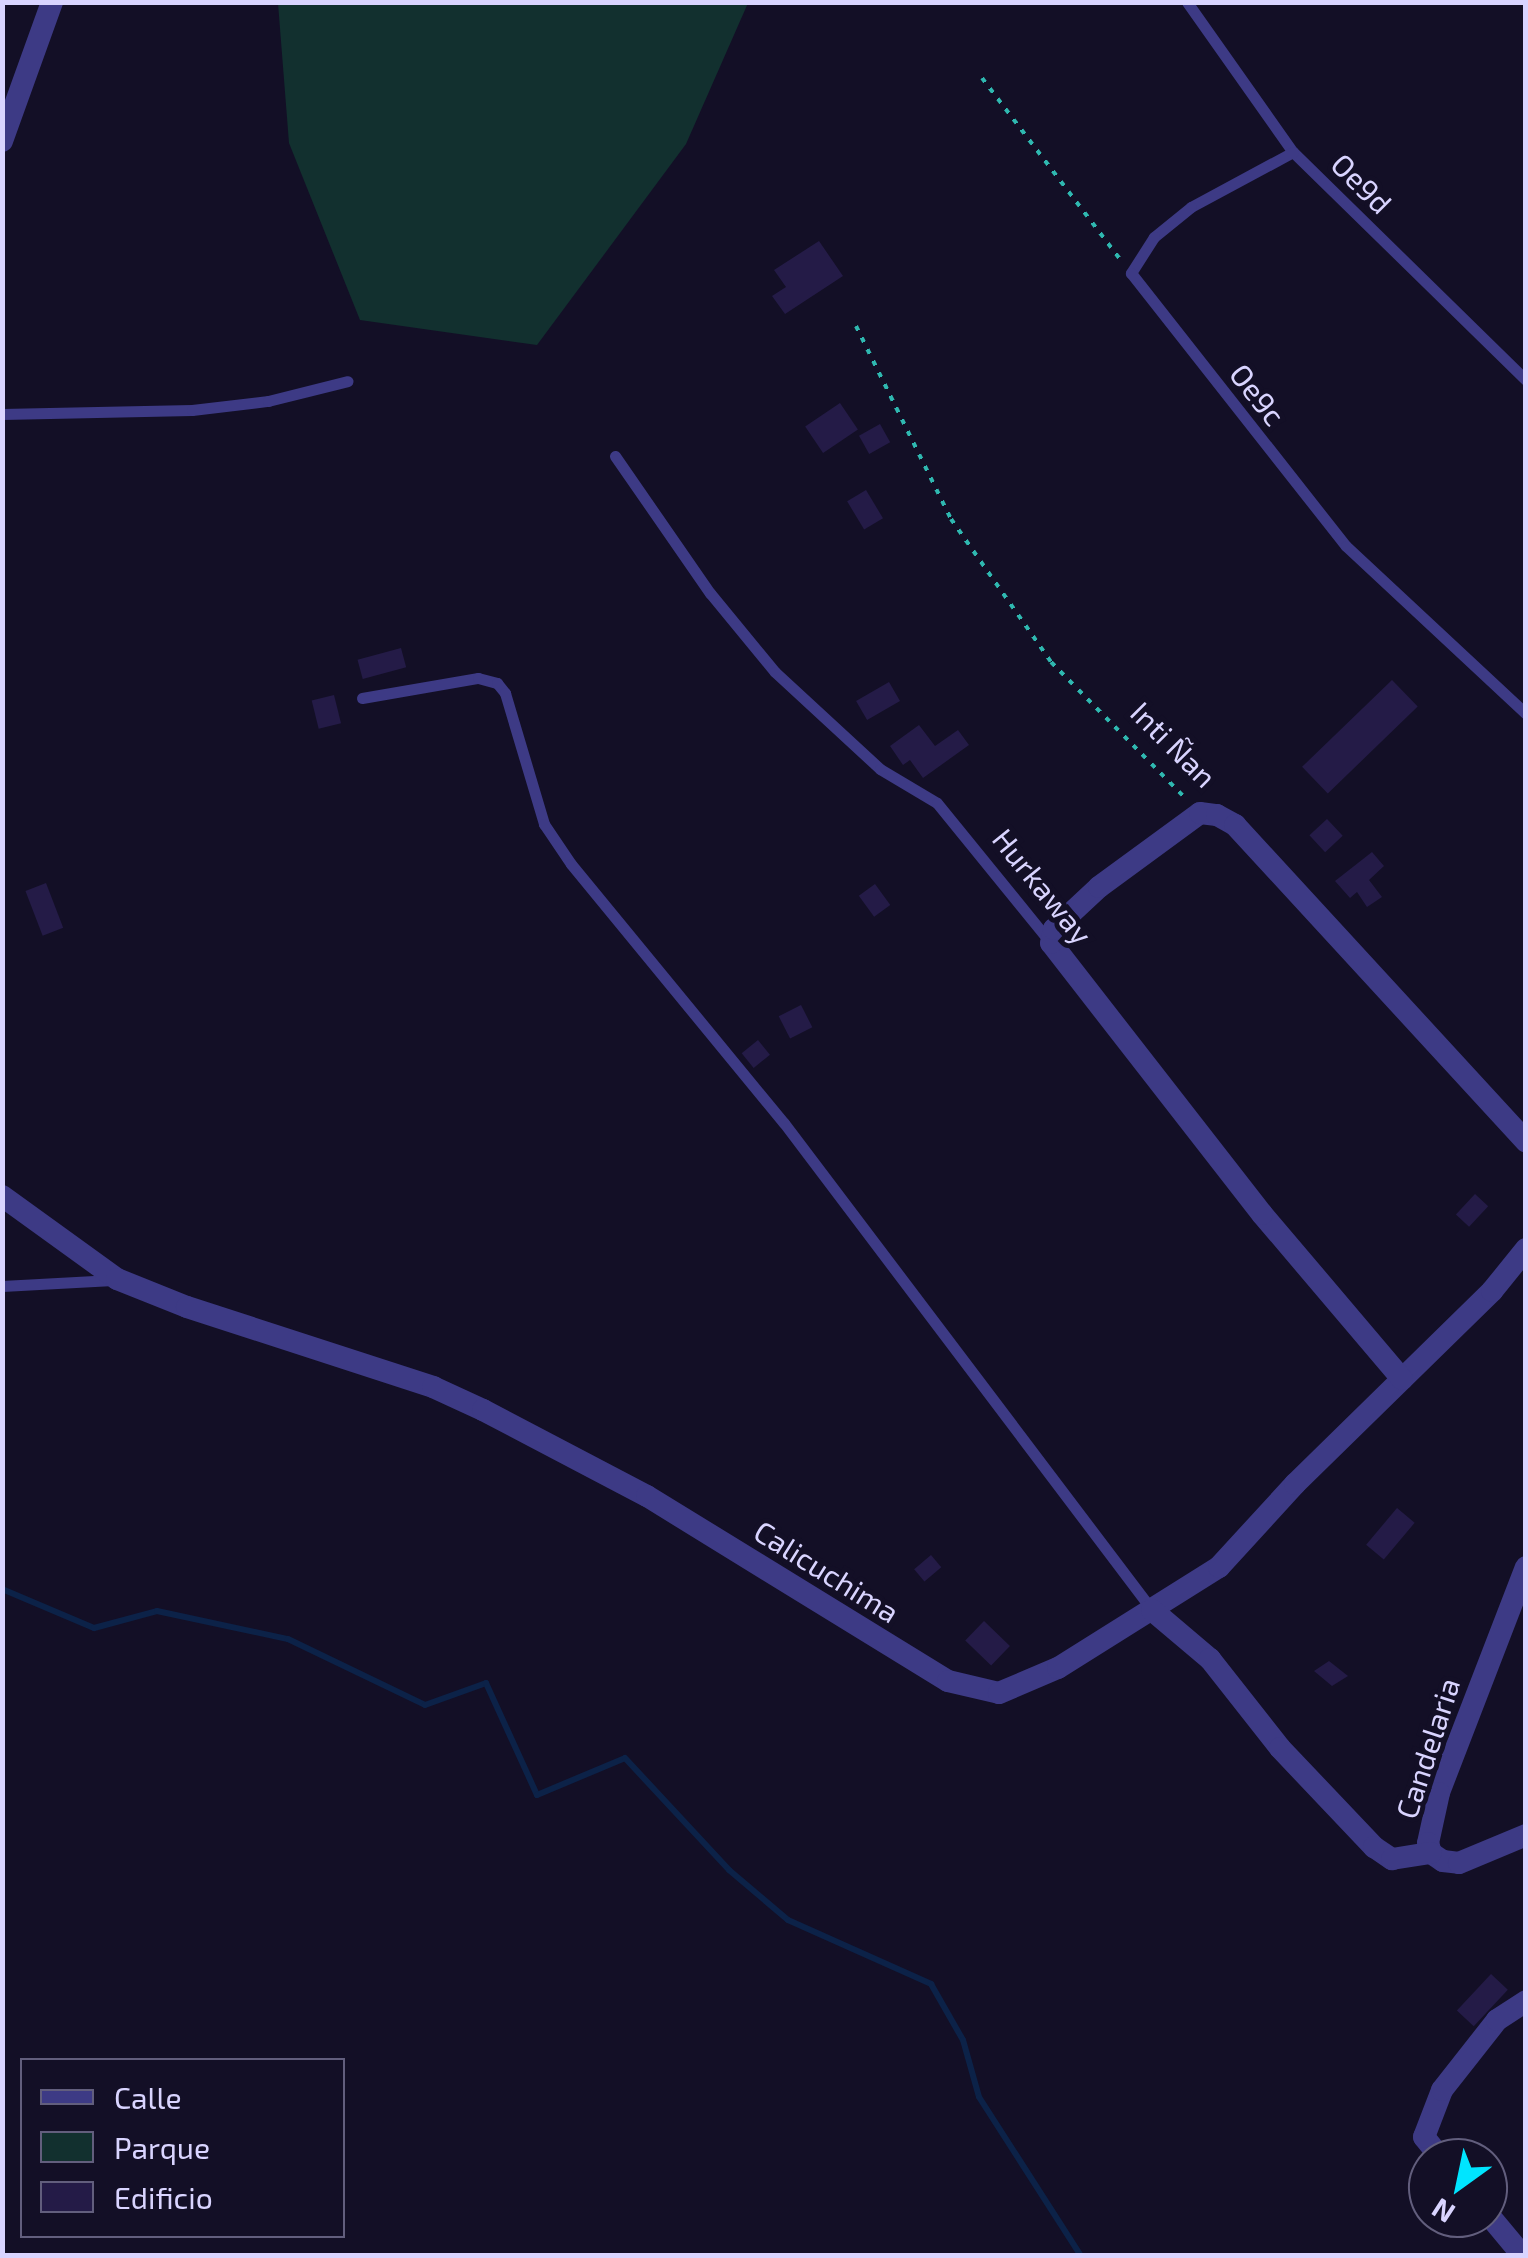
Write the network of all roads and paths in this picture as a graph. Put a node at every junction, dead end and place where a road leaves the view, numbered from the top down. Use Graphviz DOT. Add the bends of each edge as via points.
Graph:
graph roads {
  1 [pos="52,2"];
  2 [pos="1187,2"];
  3 [pos="982,78"];
  4 [pos="2,141"];
  5 [pos="1294,152"];
  6 [pos="1131,273"];
  7 [pos="856,326"];
  8 [pos="1526,380"];
  9 [pos="348,381"];
  10 [pos="2,414"];
  11 [pos="615,456"];
  12 [pos="362,698"];
  13 [pos="1526,714"];
  14 [pos="1200,813"];
  15 [pos="1051,942"];
  16 [pos="1526,1142"];
  17 [pos="2,1196"];
  18 [pos="1526,1250"];
  19 [pos="117,1279"];
  20 [pos="2,1286"];
  21 [pos="1402,1379"];
  22 [pos="1526,1567"];
  23 [pos="1152,1610"];
  24 [pos="1526,1835"];
  25 [pos="1431,1853"];
  26 [pos="1526,2001"];
  27 [pos="1425,2138"];
  1 -- 4 [label="street"];
  2 -- 5 [label="lane, Oe9d"];
  3 -- 6 [label="path"];
  5 -- 6 [label="lane" via="1192,207 1154,237"];
  5 -- 8 [label="lane, Oe9d"];
  6 -- 13 [label="lane, Oe9c" via="1346,546"];
  7 -- 14 [label="path, Inti Ñan" via="951,519 1050,662"];
  9 -- 10 [label="lane" via="192,410"];
  11 -- 15 [label="lane, Hurkaway" via="710,593 775,672 880,768 936,803"];
  12 -- 23 [label="lane" via="478,678 498,684 544,824 570,864 784,1122"];
  14 -- 15 [label="street" via="1065,915"];
  14 -- 16 [label="street, Inti Ñan" via="1235,826"];
  15 -- 21 [label="street, Hurkaway" via="1262,1214"];
  17 -- 19 [label="street, Calicuchima"];
  18 -- 21 [label="street, Calicuchima"];
  19 -- 20 [label="lane"];
  19 -- 23 [label="street, Calicuchima" via="483,1410 725,1542 948,1681 1000,1692 1058,1668"];
  21 -- 23 [label="street, Calicuchima" via="1219,1567"];
  22 -- 25 [label="street, Candelaria" via="1439,1793"];
  23 -- 25 [label="street" via="1210,1659 1280,1748 1374,1847 1392,1859"];
  24 -- 25 [label="street, Candelaria" via="1459,1863"];
  26 -- 27 [label="street" via="1497,2020 1442,2090"];
}
